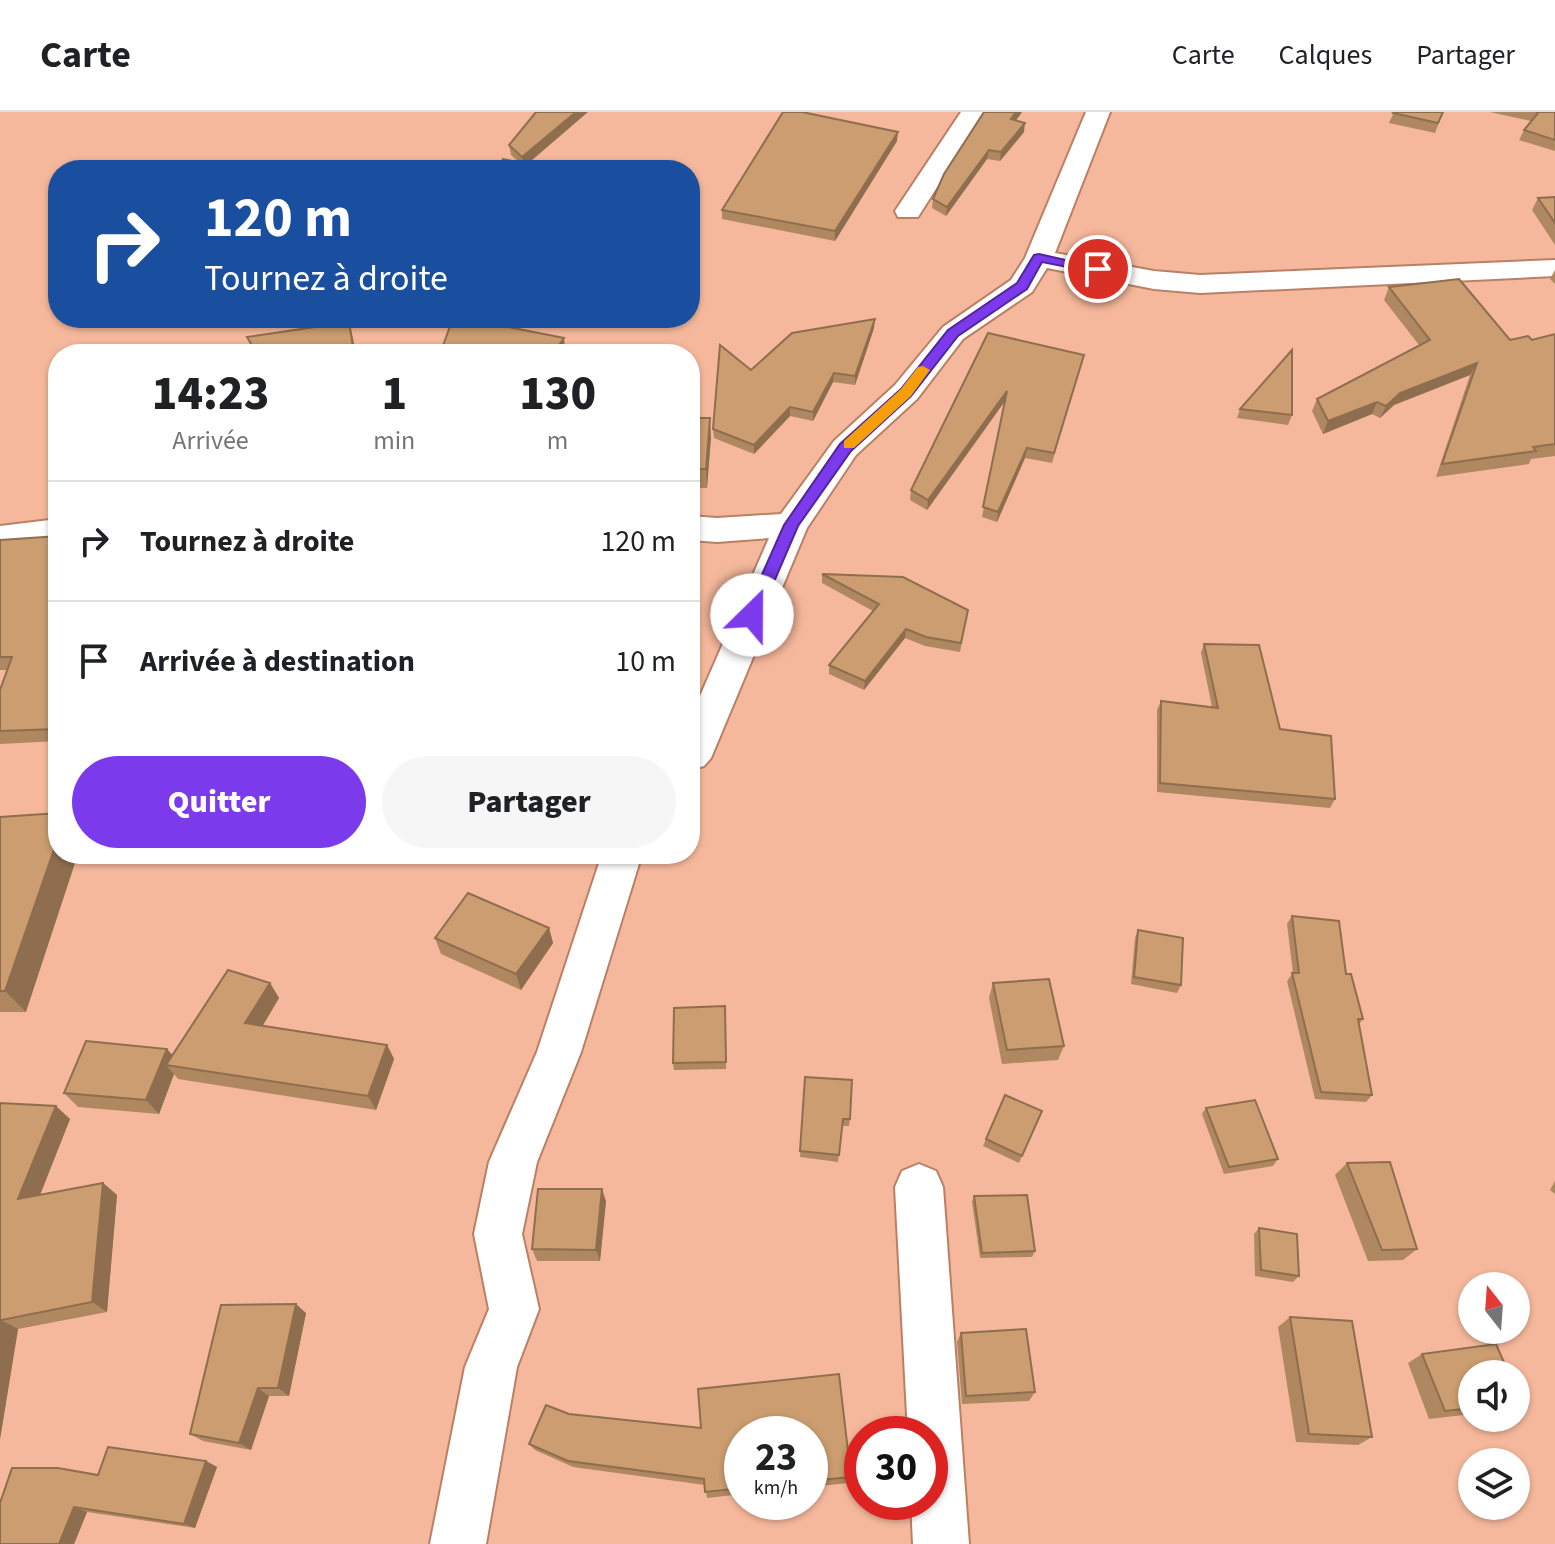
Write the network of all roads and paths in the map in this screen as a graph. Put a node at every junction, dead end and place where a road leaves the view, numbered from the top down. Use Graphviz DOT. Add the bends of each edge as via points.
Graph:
graph roads {
  1 [pos="973,112"];
  2 [pos="1098,112"];
  3 [pos="908,211"];
  4 [pos="1039,258"];
  5 [pos="1555,268"];
  6 [pos="791,525"];
  7 [pos="700,529"];
  8 [pos="48,532"];
  9 [pos="0,538"];
  10 [pos="700,740"];
  11 [pos="619,864"];
  12 [pos="919,1187"];
  13 [pos="458,1544"];
  14 [pos="941,1544"];
  1 -- 3 [label="street"];
  2 -- 4 [label="street"];
  4 -- 5 [label="street" via="1200,284"];
  4 -- 6 [label="street" via="1022,286 953,333 906,392 845,448"];
  6 -- 7 [label="street"];
  6 -- 10 [label="street"];
  8 -- 9 [label="street"];
  11 -- 13 [label="street" via="559,1052 513,1162 498,1234 514,1309 491,1367"];
  12 -- 14 [label="street"];
}
